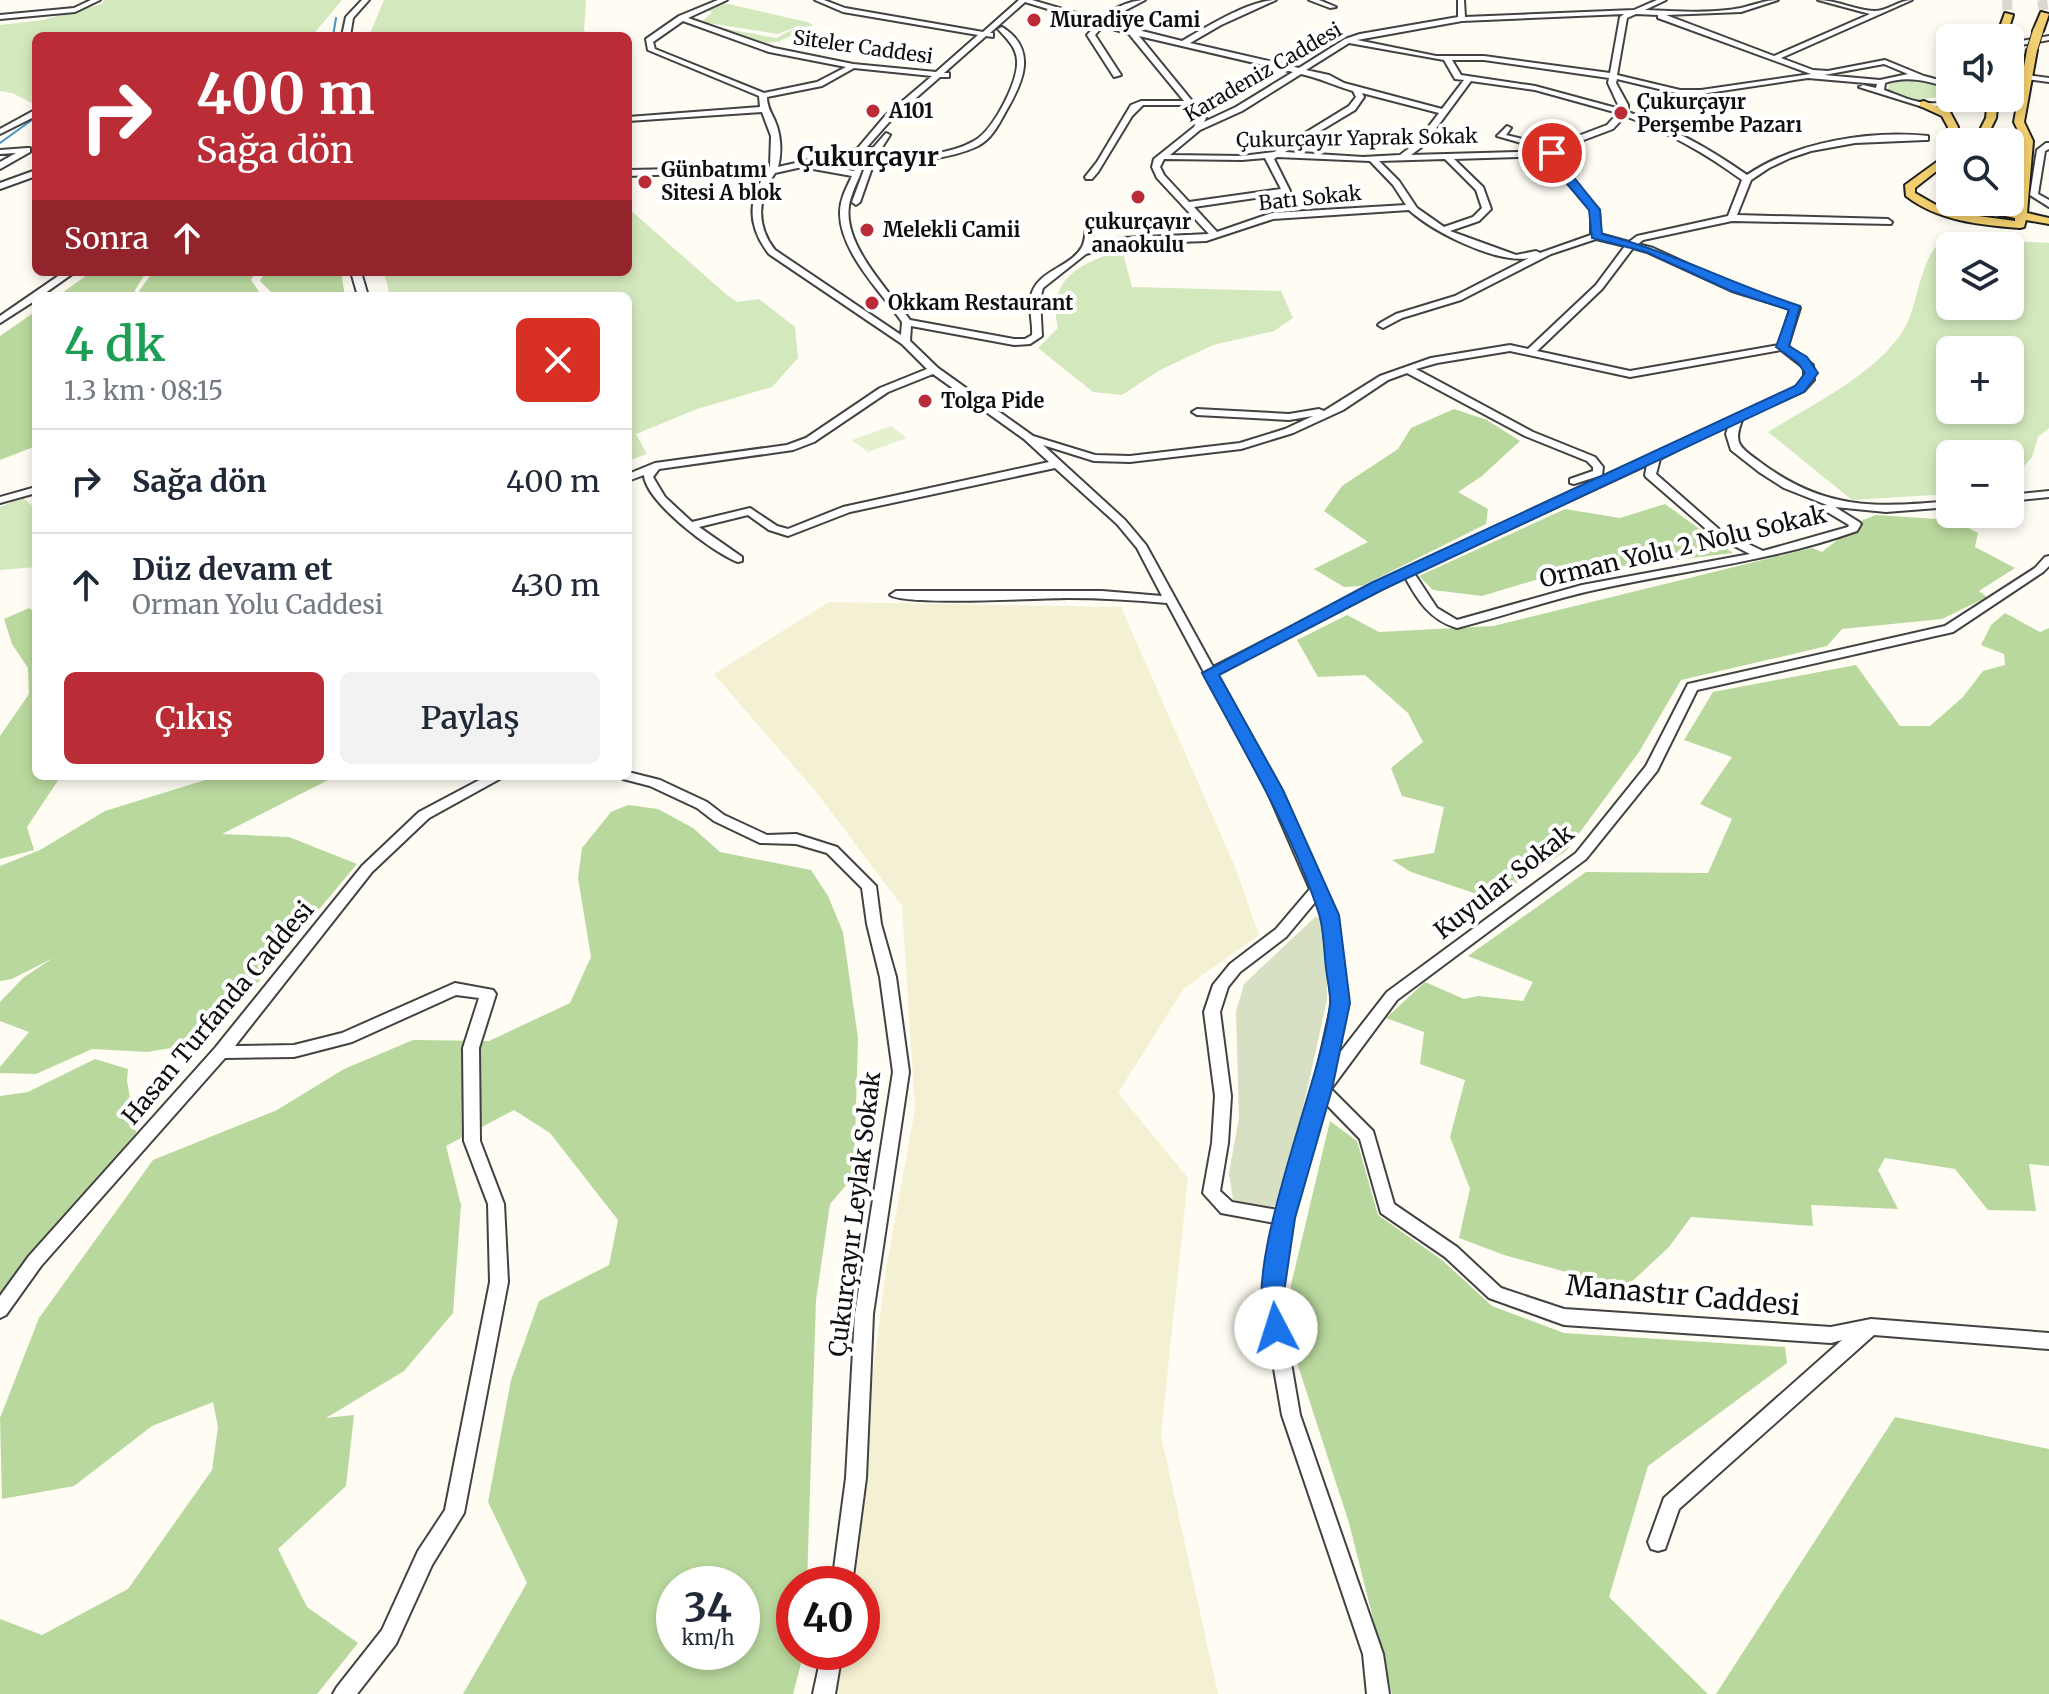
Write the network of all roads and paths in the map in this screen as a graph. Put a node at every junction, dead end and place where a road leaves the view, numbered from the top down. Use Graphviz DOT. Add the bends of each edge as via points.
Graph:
graph roads {
  1 [pos="97,0"];
  2 [pos="366,0"];
  3 [pos="724,0"];
  4 [pos="818,0"];
  5 [pos="1024,0"];
  6 [pos="1142,0"];
  7 [pos="1273,0"];
  8 [pos="1312,0"];
  9 [pos="1461,0"];
  10 [pos="1663,0"];
  11 [pos="1774,0"];
  12 [pos="1821,0"];
  13 [pos="1909,0"];
  14 [pos="1332,7"];
  15 [pos="1646,8"];
  16 [pos="1632,12"];
  17 [pos="1656,13"];
  18 [pos="1879,14"];
  19 [pos="2044,14"];
  20 [pos="1009,15"];
  21 [pos="2008,15"];
  22 [pos="0,17"];
  23 [pos="682,18"];
  24 [pos="1462,19"];
  25 [pos="1101,23"];
  26 [pos="2005,24"];
  27 [pos="1002,29"];
  28 [pos="347,32"];
  29 [pos="1132,32"];
  30 [pos="990,35"];
  31 [pos="2049,38"];
  32 [pos="1348,41"];
  33 [pos="2024,42"];
  34 [pos="1185,43"];
  35 [pos="1446,57"];
  36 [pos="1775,58"];
  37 [pos="853,66"];
  38 [pos="1298,70"];
  39 [pos="1896,73"];
  40 [pos="945,75"];
  41 [pos="1117,75"];
  42 [pos="1613,76"];
  43 [pos="2029,77"];
  44 [pos="1469,78"];
  45 [pos="1780,80"];
  46 [pos="1936,80"];
  47 [pos="2049,80"];
  48 [pos="1881,82"];
  49 [pos="1357,90"];
  50 [pos="1883,93"];
  51 [pos="763,95"];
  52 [pos="1191,103"];
  53 [pos="1936,103"];
  54 [pos="1924,104"];
  55 [pos="764,109"];
  56 [pos="1443,112"];
  57 [pos="1624,112"];
  58 [pos="32,115"];
  59 [pos="632,119"];
  60 [pos="1197,128"];
  61 [pos="1507,128"];
  62 [pos="1953,128"];
  63 [pos="0,132"];
  64 [pos="1925,138"];
  65 [pos="2049,145"];
  66 [pos="861,149"];
  67 [pos="874,149"];
  68 [pos="1552,151"];
  69 [pos="0,152"];
  70 [pos="1275,154"];
  71 [pos="1447,156"];
  72 [pos="1164,157"];
  73 [pos="1402,158"];
  74 [pos="1372,159"];
  75 [pos="873,160"];
  76 [pos="800,164"];
  77 [pos="0,166"];
  78 [pos="1936,167"];
  79 [pos="772,171"];
  80 [pos="632,173"];
  81 [pos="32,174"];
  82 [pos="856,174"];
  83 [pos="1089,177"];
  84 [pos="1747,179"];
  85 [pos="1936,181"];
  86 [pos="0,186"];
  87 [pos="1936,202"];
  88 [pos="1936,204"];
  89 [pos="2049,204"];
  90 [pos="1189,205"];
  91 [pos="1411,207"];
  92 [pos="2005,216"];
  93 [pos="1732,218"];
  94 [pos="2020,219"];
  95 [pos="2049,221"];
  96 [pos="1888,222"];
  97 [pos="1090,224"];
  98 [pos="2049,228"];
  99 [pos="847,229"];
  100 [pos="1443,230"];
  101 [pos="1214,234"];
  102 [pos="1596,236"];
  103 [pos="1631,245"];
  104 [pos="1086,251"];
  105 [pos="1548,252"];
  106 [pos="64,276"];
  107 [pos="41,292"];
  108 [pos="32,298"];
  109 [pos="0,320"];
  110 [pos="907,322"];
  111 [pos="1383,325"];
  112 [pos="905,342"];
  113 [pos="1783,347"];
  114 [pos="1532,350"];
  115 [pos="1408,369"];
  116 [pos="934,370"];
  117 [pos="1339,408"];
  118 [pos="1197,412"];
  119 [pos="1738,416"];
  120 [pos="1028,437"];
  121 [pos="1655,456"];
  122 [pos="1057,464"];
  123 [pos="655,466"];
  124 [pos="632,476"];
  125 [pos="1574,481"];
  126 [pos="32,491"];
  127 [pos="2049,494"];
  128 [pos="2024,497"];
  129 [pos="0,500"];
  130 [pos="1819,502"];
  131 [pos="1936,505"];
  132 [pos="692,525"];
  133 [pos="1759,554"];
  134 [pos="738,559"];
  135 [pos="2049,559"];
  136 [pos="1408,572"];
  137 [pos="896,595"];
  138 [pos="1170,600"];
  139 [pos="1210,673"];
  140 [pos="632,777"];
  141 [pos="490,780"];
  142 [pos="1318,889"];
  143 [pos="221,1052"];
  144 [pos="1321,1089"];
  145 [pos="1284,1218"];
  146 [pos="0,1310"];
  147 [pos="1871,1327"];
  148 [pos="2049,1341"];
  149 [pos="1658,1542"];
  150 [pos="844,1566"];
  151 [pos="829,1670"];
  152 [pos="344,1694"];
  153 [pos="824,1694"];
  154 [pos="1378,1694"];
  1 -- 22 [label="street" via="75,10"];
  2 -- 28 [label="street" via="350,17"];
  3 -- 23 [label="street"];
  4 -- 30 [label="street" via="843,10"];
  5 -- 20 [label="street"];
  5 -- 25 [label="street"];
  6 -- 25 [label="street"];
  7 -- 34 [label="street"];
  8 -- 14 [label="street"];
  9 -- 24 [label="street"];
  10 -- 15 [label="street"];
  11 -- 17 [label="street, Karadeniz Caddesi" via="1741,10"];
  12 -- 18 [label="street"];
  13 -- 18 [label="street"];
  15 -- 16 [label="street"];
  15 -- 17 [label="street"];
  16 -- 17 [label="street, Karadeniz Caddesi"];
  16 -- 24 [label="street, Karadeniz Caddesi"];
  16 -- 42 [label="street" via="1620,29"];
  17 -- 36 [label="street"];
  18 -- 36 [label="street"];
  19 -- 43 [label="main road, bridge"];
  20 -- 27 [label="street"];
  20 -- 30 [label="street"];
  21 -- 26 [label="main road"];
  23 -- 37 [label="street, Siteler Caddesi" via="772,50"];
  23 -- 51 [label="street" via="649,41 652,50"];
  24 -- 32 [label="street, Karadeniz Caddesi"];
  25 -- 29 [label="street"];
  25 -- 41 [label="street" via="1091,38"];
  27 -- 30 [label="street"];
  27 -- 75 [label="street" via="1019,47 1022,77 989,134 977,143 940,153"];
  29 -- 34 [label="street"];
  29 -- 52 [label="street"];
  30 -- 40 [label="street"];
  31 -- 33 [label="street"];
  32 -- 35 [label="street"];
  32 -- 38 [label="street, Karadeniz Caddesi"];
  34 -- 38 [label="street"];
  35 -- 42 [label="street"];
  35 -- 44 [label="street" via="1453,74"];
  36 -- 39 [label="street" via="1820,74 1885,62"];
  37 -- 40 [label="street, Siteler Caddesi"];
  37 -- 51 [label="street" via="819,84"];
  38 -- 49 [label="street"];
  38 -- 60 [label="street, Karadeniz Caddesi" via="1239,109"];
  39 -- 46 [label="street"];
  39 -- 48 [label="street"];
  40 -- 66 [label="street" via="888,118"];
  40 -- 67 [label="street"];
  42 -- 45 [label="street" via="1680,92"];
  42 -- 57 [label="street"];
  43 -- 47 [label="street"];
  43 -- 94 [label="main road" via="2019,122 2028,141"];
  44 -- 56 [label="street"];
  44 -- 57 [label="street"];
  45 -- 48 [label="street" via="1808,76"];
  45 -- 50 [label="street" via="1819,80"];
  48 -- 50 [label="street"];
  49 -- 56 [label="street"];
  49 -- 70 [label="street" via="1360,97 1352,108"];
  50 -- 54 [label="street"];
  51 -- 55 [label="street"];
  52 -- 60 [label="street" via="1202,118"];
  52 -- 83 [label="street" via="1134,107"];
  53 -- 54 [label="street"];
  54 -- 62 [label="main road" via="1946,114"];
  55 -- 59 [label="street"];
  55 -- 79 [label="street" via="773,125"];
  56 -- 73 [label="street" via="1420,144"];
  57 -- 68 [label="street, Çukurçayır Yaprak Sokak" via="1610,127"];
  57 -- 84 [label="street" via="1686,138"];
  58 -- 63 [label="street"];
  60 -- 72 [label="street, Karadeniz Caddesi"];
  61 -- 68 [label="street" via="1501,136"];
  64 -- 84 [label="street" via="1804,149"];
  65 -- 89 [label="street" via="2041,150 2034,195"];
  66 -- 67 [label="street"];
  66 -- 76 [label="street"];
  66 -- 82 [label="street"];
  67 -- 75 [label="street"];
  68 -- 71 [label="street, Çukurçayır Yaprak Sokak"];
  68 -- 102 [label="street" via="1554,162 1595,210"];
  69 -- 77 [label="street" via="27,150"];
  70 -- 72 [label="street, Çukurçayır Yaprak Sokak"];
  70 -- 74 [label="street, Çukurçayır Yaprak Sokak"];
  70 -- 90 [label="street" via="1269,158 1286,191"];
  71 -- 73 [label="street, Çukurçayır Yaprak Sokak"];
  71 -- 100 [label="street" via="1480,189 1487,209 1476,219"];
  72 -- 90 [label="street" via="1156,167 1160,176"];
  73 -- 74 [label="street, Çukurçayır Yaprak Sokak"];
  74 -- 91 [label="street"];
  75 -- 99 [label="street"];
  76 -- 79 [label="street"];
  76 -- 82 [label="street"];
  78 -- 88 [label="main road" via="1909,187 1916,201"];
  79 -- 80 [label="street"];
  79 -- 112 [label="street" via="757,205 761,239 772,252"];
  81 -- 86 [label="street"];
  82 -- 99 [label="street" via="844,209"];
  84 -- 93 [label="street"];
  85 -- 87 [label="main road" via="1921,194"];
  90 -- 101 [label="street"];
  91 -- 100 [label="street"];
  91 -- 101 [label="street, Batı Sokak" via="1272,216"];
  92 -- 94 [label="main road"];
  93 -- 96 [label="street"];
  93 -- 103 [label="street" via="1640,238"];
  94 -- 95 [label="main road"];
  94 -- 98 [label="main road"];
  97 -- 104 [label="street" via="1092,240"];
  99 -- 110 [label="street"];
  100 -- 105 [label="street" via="1515,258"];
  101 -- 104 [label="street, Batı Sokak" via="1106,243"];
  102 -- 103 [label="street"];
  102 -- 105 [label="street"];
  103 -- 113 [label="street" via="1795,308"];
  103 -- 114 [label="street" via="1599,287"];
  104 -- 110 [label="street" via="1039,287 1037,336 1027,342"];
  105 -- 111 [label="street" via="1458,298"];
  106 -- 107 [label="street"];
  108 -- 109 [label="street"];
  110 -- 112 [label="street"];
  112 -- 116 [label="street"];
  113 -- 114 [label="street" via="1630,374"];
  113 -- 119 [label="street" via="1809,367 1809,380"];
  114 -- 115 [label="street" via="1510,348"];
  115 -- 117 [label="street"];
  115 -- 125 [label="street" via="1529,434 1591,459 1598,473"];
  116 -- 120 [label="street"];
  116 -- 123 [label="street" via="884,390 810,440 789,448"];
  117 -- 118 [label="street" via="1289,417"];
  117 -- 120 [label="street" via="1241,446 1130,459 1094,458"];
  119 -- 121 [label="street"];
  119 -- 130 [label="street" via="1731,434 1735,448"];
  120 -- 122 [label="street"];
  121 -- 133 [label="street" via="1650,475 1659,486 1682,499 1717,533"];
  121 -- 136 [label="street"];
  122 -- 132 [label="street" via="847,509 788,533 750,511"];
  122 -- 138 [label="street" via="1142,547"];
  123 -- 124 [label="street"];
  123 -- 132 [label="street" via="648,477 650,488"];
  126 -- 129 [label="street"];
  127 -- 128 [label="street"];
  130 -- 131 [label="street" via="1858,509"];
  130 -- 133 [label="street, Orman Yolu 2 Nolu Sokak" via="1850,520 1853,529"];
  132 -- 134 [label="street"];
  133 -- 136 [label="street, Orman Yolu 2 Nolu Sokak" via="1596,586 1457,624 1441,620"];
  135 -- 144 [label="street, Kuyular Sokak" via="1949,629 1692,687 1652,768 1581,856 1392,996"];
  136 -- 139 [label="street"];
  137 -- 138 [label="street" via="957,599 1095,592"];
  138 -- 139 [label="street"];
  139 -- 142 [label="street" via="1274,790"];
  140 -- 150 [label="street, Çukurçayır Leylak Sokak" via="702,805 765,840 796,839 832,850 869,886 901,1072 864,1314 856,1478"];
  141 -- 143 [label="street, Hasan Turfanda Caddesi" via="424,815 367,869"];
  142 -- 144 [label="street" via="1329,915 1340,1003"];
  142 -- 145 [label="street" via="1281,933 1235,968 1221,985 1212,1012 1223,1096 1211,1193 1227,1208"];
  143 -- 146 [label="street, Hasan Turfanda Caddesi" via="35,1261"];
  143 -- 152 [label="street" via="294,1051 346,1038 455,989 488,994 471,1048 472,1141 496,1204 499,1282 454,1513 425,1558 389,1637"];
  144 -- 145 [label="street"];
  144 -- 147 [label="street, Manastır Caddesi" via="1367,1136 1387,1208 1451,1252 1495,1293 1564,1317 1831,1335"];
  145 -- 154 [label="street" via="1271,1299 1291,1415 1373,1654"];
  147 -- 148 [label="street, Manastır Caddesi"];
  147 -- 149 [label="street" via="1671,1504"];
  151 -- 153 [label="street"];
}
